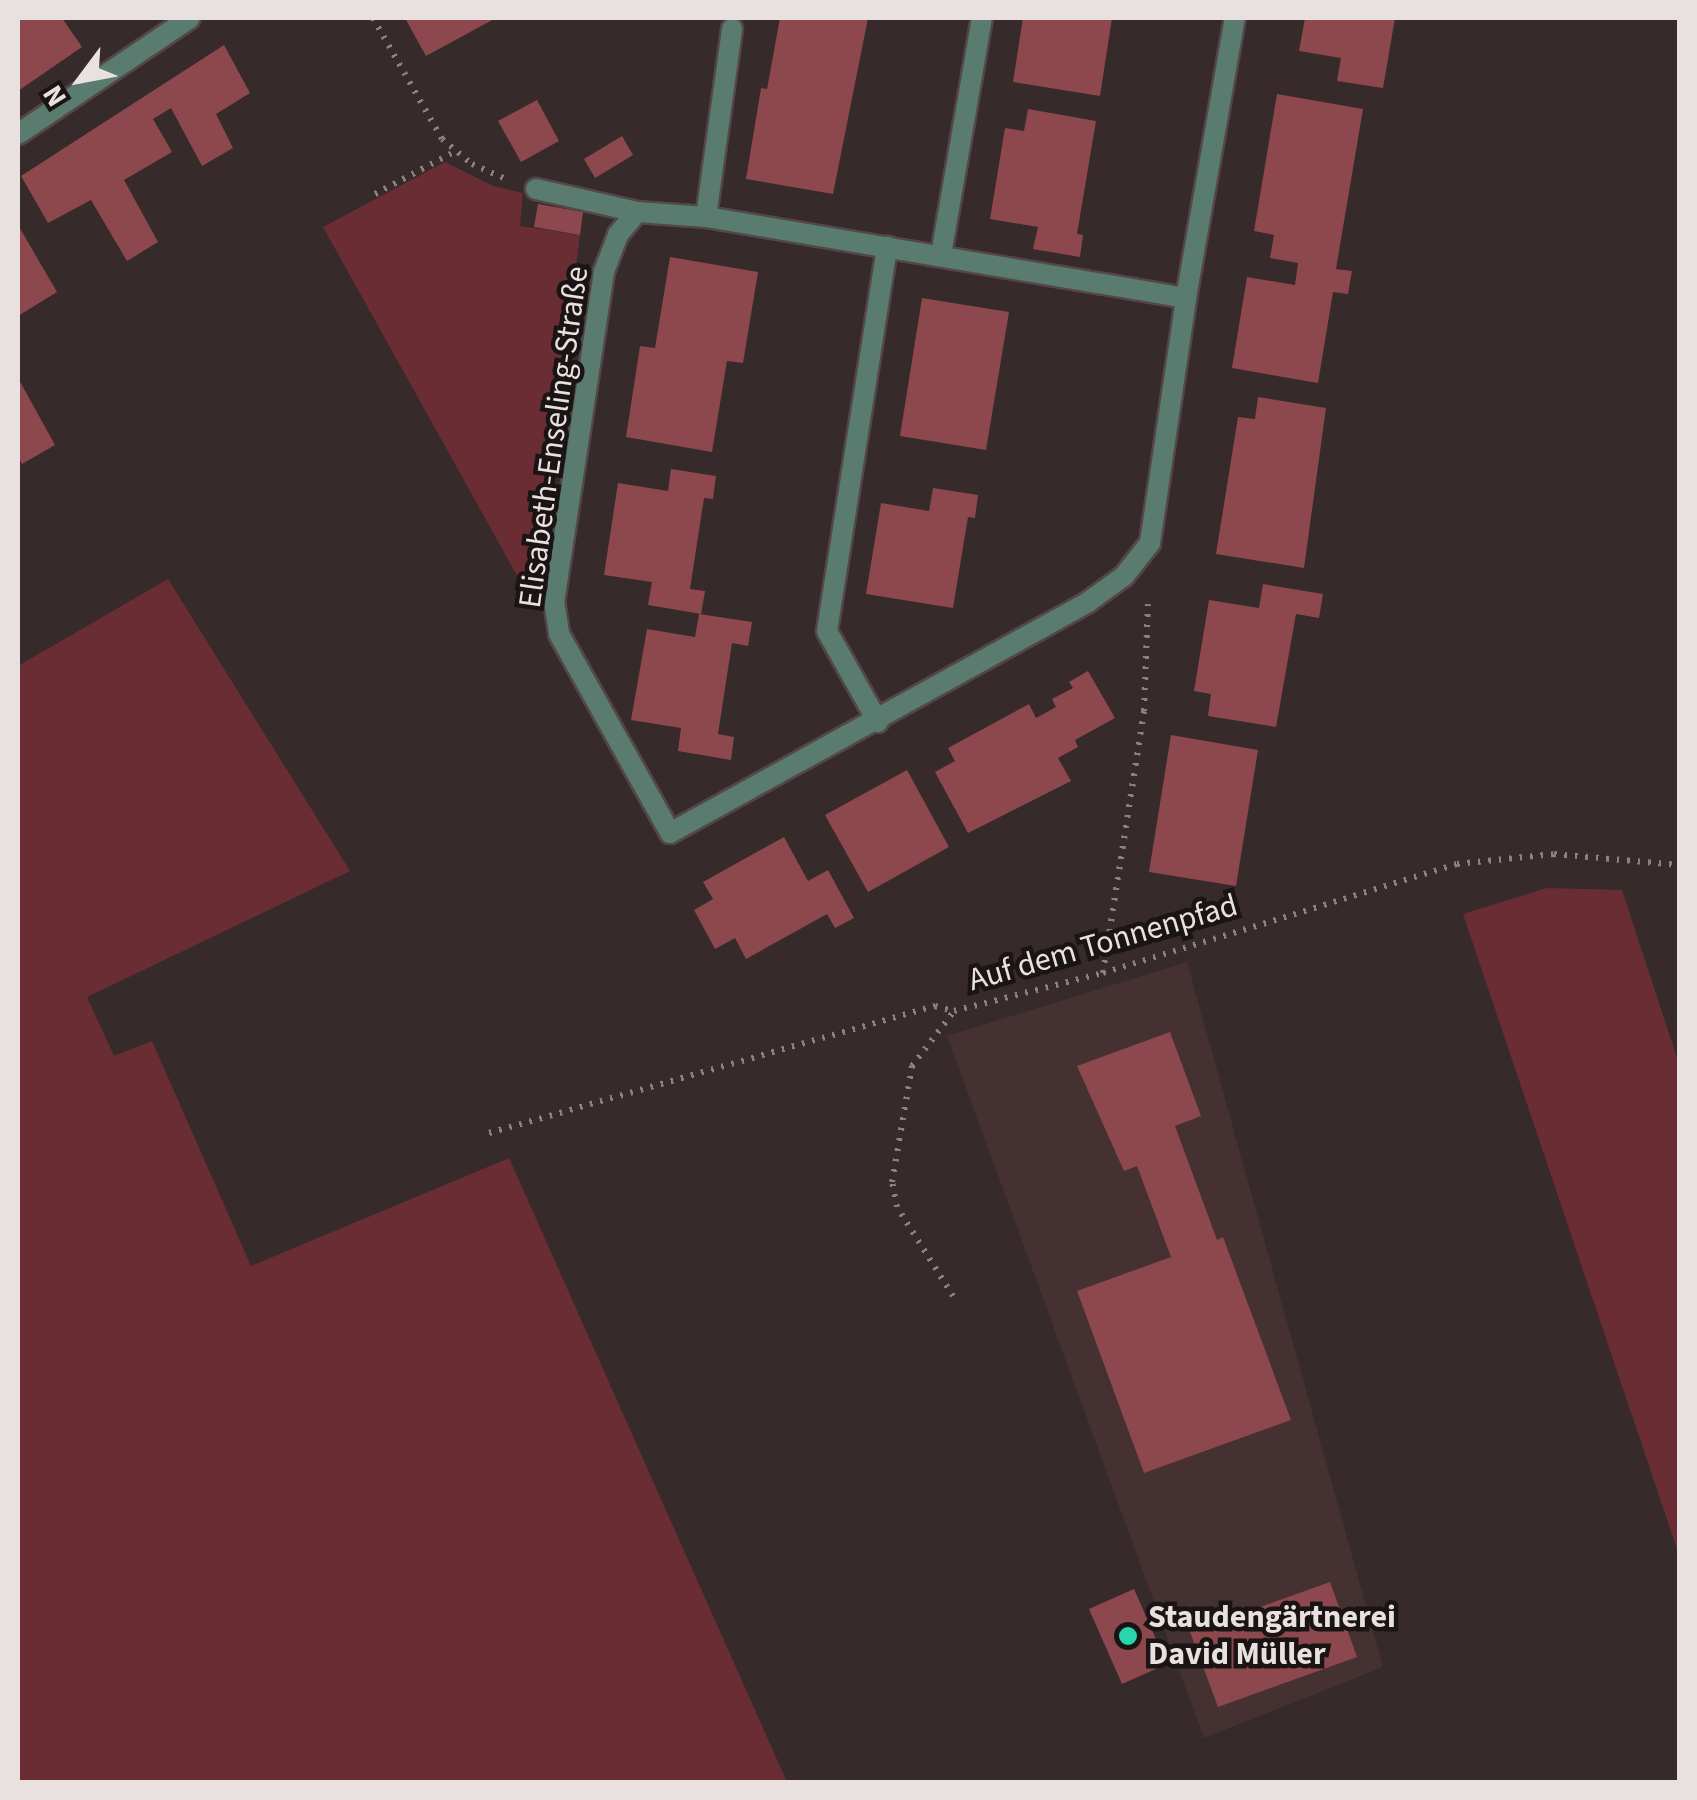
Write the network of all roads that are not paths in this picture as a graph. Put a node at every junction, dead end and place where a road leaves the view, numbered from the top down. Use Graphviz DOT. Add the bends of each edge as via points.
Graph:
graph roads {
  1 [pos="190,18"];
  2 [pos="982,18"];
  3 [pos="1235,18"];
  4 [pos="732,29"];
  5 [pos="18,134"];
  6 [pos="536,189"];
  7 [pos="637,212"];
  8 [pos="706,217"];
  9 [pos="887,247"];
  10 [pos="940,255"];
  11 [pos="1186,298"];
  12 [pos="878,722"];
  1 -- 5 [label="street"];
  2 -- 10 [label="street"];
  3 -- 11 [label="street"];
  4 -- 8 [label="street"];
  6 -- 7 [label="street"];
  7 -- 8 [label="street"];
  7 -- 12 [label="street, Elisabeth-Enseling-Straße" via="618,234 604,272 554,601 559,634 670,833"];
  8 -- 9 [label="street"];
  9 -- 10 [label="street"];
  9 -- 12 [label="street" via="827,630"];
  10 -- 11 [label="street"];
  11 -- 12 [label="street, Elisabeth-Enseling-Straße" via="1150,542 1124,576 1088,602"];
}
